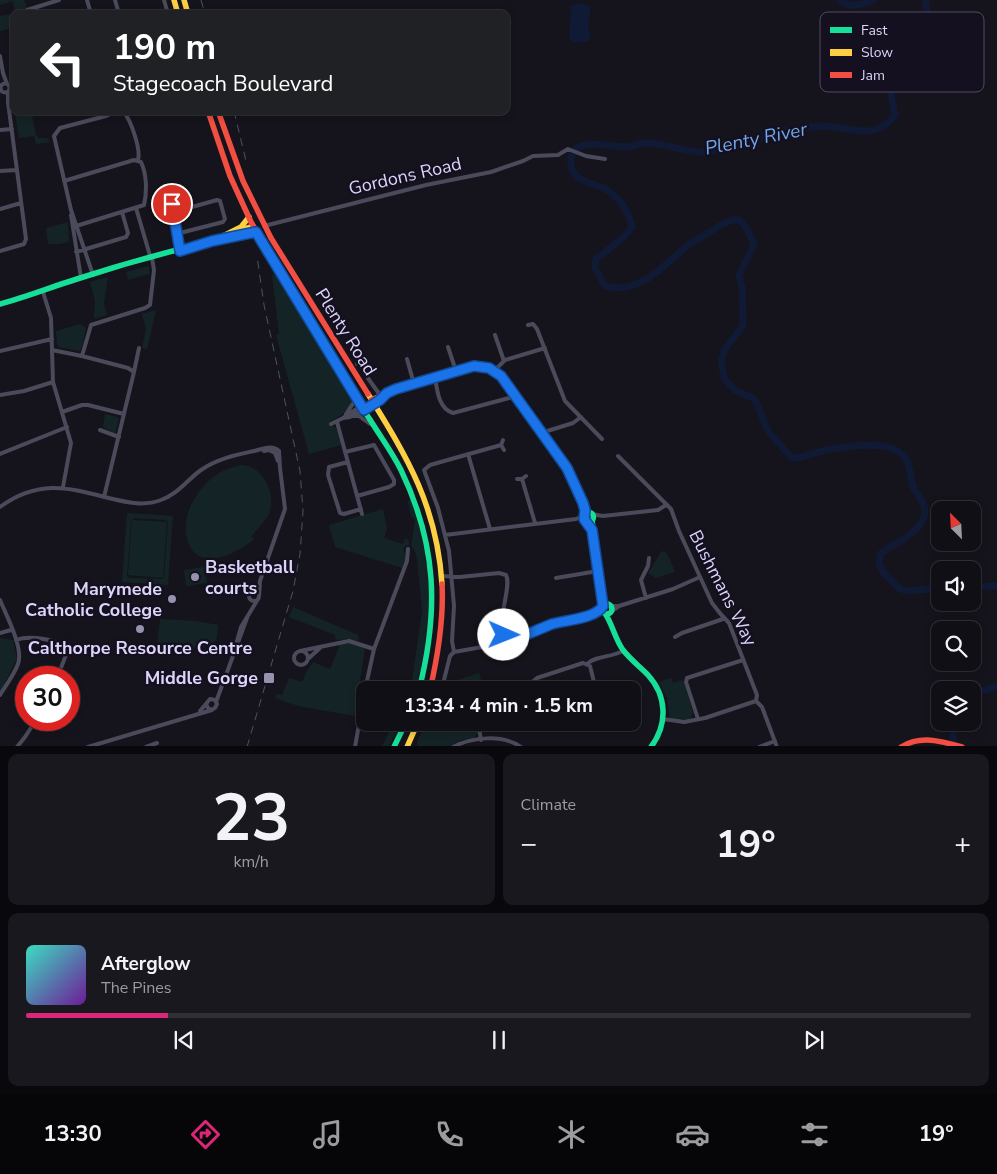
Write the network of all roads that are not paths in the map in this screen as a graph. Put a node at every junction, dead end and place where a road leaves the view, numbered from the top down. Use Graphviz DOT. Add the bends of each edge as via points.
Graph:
graph roads {
  1 [pos="58,0"];
  2 [pos="28,10"];
  3 [pos="0,56"];
  4 [pos="6,88"];
  5 [pos="109,115"];
  6 [pos="125,115"];
  7 [pos="209,115"];
  8 [pos="219,115"];
  9 [pos="12,129"];
  10 [pos="0,130"];
  11 [pos="605,159"];
  12 [pos="138,160"];
  13 [pos="17,170"];
  14 [pos="0,171"];
  15 [pos="64,181"];
  16 [pos="21,203"];
  17 [pos="172,204"];
  18 [pos="136,208"];
  19 [pos="0,210"];
  20 [pos="122,212"];
  21 [pos="174,212"];
  22 [pos="249,217"];
  23 [pos="253,226"];
  24 [pos="264,226"];
  25 [pos="75,227"];
  26 [pos="256,232"];
  27 [pos="176,234"];
  28 [pos="214,240"];
  29 [pos="86,250"];
  30 [pos="0,251"];
  31 [pos="180,251"];
  32 [pos="76,252"];
  33 [pos="151,258"];
  34 [pos="93,275"];
  35 [pos="81,278"];
  36 [pos="43,292"];
  37 [pos="0,304"];
  38 [pos="528,325"];
  39 [pos="495,335"];
  40 [pos="52,339"];
  41 [pos="448,347"];
  42 [pos="139,348"];
  43 [pos="545,348"];
  44 [pos="52,350"];
  45 [pos="0,351"];
  46 [pos="82,356"];
  47 [pos="407,358"];
  48 [pos="503,362"];
  49 [pos="361,363"];
  50 [pos="133,371"];
  51 [pos="456,371"];
  52 [pos="496,371"];
  53 [pos="434,378"];
  54 [pos="53,382"];
  55 [pos="414,384"];
  56 [pos="514,394"];
  57 [pos="0,395"];
  58 [pos="357,397"];
  59 [pos="381,397"];
  60 [pos="372,403"];
  61 [pos="363,408"];
  62 [pos="62,412"];
  63 [pos="124,414"];
  64 [pos="353,416"];
  65 [pos="345,417"];
  66 [pos="581,418"];
  67 [pos="337,422"];
  68 [pos="331,424"];
  69 [pos="67,427"];
  70 [pos="376,428"];
  71 [pos="100,430"];
  72 [pos="541,434"];
  73 [pos="119,437"];
  74 [pos="602,439"];
  75 [pos="503,440"];
  76 [pos="501,445"];
  77 [pos="504,450"];
  78 [pos="345,452"];
  79 [pos="0,454"];
  80 [pos="468,454"];
  81 [pos="618,456"];
  82 [pos="348,462"];
  83 [pos="517,479"];
  84 [pos="63,487"];
  85 [pos="357,496"];
  86 [pos="104,497"];
  87 [pos="666,504"];
  88 [pos="0,507"];
  89 [pos="589,517"];
  90 [pos="535,524"];
  91 [pos="490,529"];
  92 [pos="445,535"];
  93 [pos="408,549"];
  94 [pos="649,558"];
  95 [pos="598,571"];
  96 [pos="700,577"];
  97 [pos="452,578"];
  98 [pos="556,578"];
  99 [pos="442,579"];
  100 [pos="260,581"];
  101 [pos="252,592"];
  102 [pos="259,597"];
  103 [pos="250,598"];
  104 [pos="646,598"];
  105 [pos="0,600"];
  106 [pos="607,610"];
  107 [pos="249,612"];
  108 [pos="246,619"];
  109 [pos="723,619"];
  110 [pos="11,630"];
  111 [pos="0,633"];
  112 [pos="675,637"];
  113 [pos="506,638"];
  114 [pos="16,640"];
  115 [pos="322,647"];
  116 [pos="623,648"];
  117 [pos="374,649"];
  118 [pos="300,650"];
  119 [pos="454,652"];
  120 [pos="234,654"];
  121 [pos="308,660"];
  122 [pos="743,660"];
  123 [pos="588,665"];
  124 [pos="62,666"];
  125 [pos="367,681"];
  126 [pos="422,681"];
  127 [pos="432,681"];
  128 [pos="444,681"];
  129 [pos="535,681"];
  130 [pos="593,681"];
  131 [pos="222,688"];
  132 [pos="0,695"];
  133 [pos="210,698"];
  134 [pos="756,701"];
  135 [pos="216,702"];
  136 [pos="206,704"];
  137 [pos="212,710"];
  138 [pos="196,713"];
  139 [pos="663,719"];
  140 [pos="698,719"];
  141 [pos="29,731"];
  142 [pos="358,731"];
  143 [pos="402,731"];
  144 [pos="414,731"];
  145 [pos="480,731"];
  146 [pos="481,740"];
  147 [pos="106,741"];
  148 [pos="775,742"];
  149 [pos="157,743"];
  150 [pos="17,746"];
  151 [pos="88,746"];
  152 [pos="108,746"];
  153 [pos="146,746"];
  154 [pos="355,746"];
  155 [pos="394,746"];
  156 [pos="399,746"];
  157 [pos="408,746"];
  158 [pos="453,746"];
  159 [pos="521,746"];
  160 [pos="652,746"];
  161 [pos="759,746"];
  162 [pos="777,746"];
  163 [pos="901,746"];
  164 [pos="962,746"];
  1 -- 2 [label="street"];
  3 -- 4 [label="street"];
  4 -- 9 [label="street"];
  5 -- 15 [label="street" via="56,133"];
  6 -- 12 [label="street" via="139,150"];
  7 -- 22 [label="main road, Plenty Road"];
  8 -- 24 [label="main road, Plenty Road" via="243,181"];
  9 -- 10 [label="street"];
  9 -- 13 [label="street"];
  11 -- 24 [label="street, Gordons Road" via="568,149 558,155 533,156 491,172"];
  12 -- 15 [label="street"];
  12 -- 18 [label="street" via="142,162 146,189 144,205"];
  13 -- 14 [label="street"];
  13 -- 16 [label="street"];
  15 -- 25 [label="street"];
  16 -- 19 [label="street"];
  16 -- 30 [label="street" via="26,242"];
  17 -- 21 [label="street"];
  18 -- 20 [label="street"];
  18 -- 33 [label="street"];
  20 -- 25 [label="street"];
  20 -- 29 [label="street" via="128,233 126,238"];
  21 -- 27 [label="street"];
  21 -- 27 [label="street" via="216,200 220,201 225,219"];
  22 -- 23 [label="main road, Plenty Road"];
  22 -- 28 [label="main road" via="241,227"];
  23 -- 24 [label="main road, Gordons Road"];
  23 -- 26 [label="main road, Plenty Road"];
  23 -- 28 [label="main road, Gordons Road"];
  24 -- 26 [label="main road, Gordons Road"];
  24 -- 60 [label="main road, Plenty Road"];
  25 -- 29 [label="street"];
  25 -- 32 [label="street"];
  26 -- 28 [label="main road, Gordons Road"];
  26 -- 58 [label="main road, Plenty Road"];
  27 -- 31 [label="street"];
  28 -- 31 [label="main road, Gordons Road"];
  29 -- 32 [label="street"];
  29 -- 34 [label="street"];
  31 -- 33 [label="main road, Gordons Road"];
  32 -- 35 [label="street"];
  33 -- 34 [label="main road, Gordons Road"];
  33 -- 46 [label="street" via="154,268 150,305 91,325"];
  34 -- 35 [label="main road, Gordons Road"];
  35 -- 36 [label="main road, Gordons Road"];
  36 -- 37 [label="main road, Gordons Road"];
  36 -- 40 [label="street" via="51,318"];
  38 -- 43 [label="street" via="533,324 537,328"];
  39 -- 48 [label="street"];
  40 -- 44 [label="street"];
  40 -- 45 [label="street"];
  41 -- 51 [label="street"];
  42 -- 50 [label="street"];
  43 -- 48 [label="street"];
  43 -- 66 [label="street" via="566,401"];
  44 -- 46 [label="street"];
  44 -- 54 [label="street"];
  46 -- 50 [label="street"];
  47 -- 55 [label="street"];
  48 -- 52 [label="street"];
  49 -- 59 [label="street, Plenty Road" via="364,374"];
  50 -- 63 [label="street"];
  51 -- 52 [label="main road" via="478,366"];
  51 -- 53 [label="main road"];
  52 -- 56 [label="main road"];
  53 -- 55 [label="main road"];
  53 -- 56 [label="street" via="443,407 453,413 507,399"];
  54 -- 57 [label="street"];
  54 -- 62 [label="street"];
  55 -- 59 [label="main road"];
  56 -- 72 [label="main road"];
  58 -- 61 [label="main road, Plenty Road"];
  58 -- 65 [label="street"];
  59 -- 60 [label="main road"];
  60 -- 61 [label="main road"];
  60 -- 99 [label="main road, Plenty Road" via="405,455 421,488 435,530"];
  61 -- 64 [label="street"];
  61 -- 65 [label="street"];
  61 -- 70 [label="main road, Plenty Road"];
  62 -- 63 [label="street" via="88,405"];
  62 -- 69 [label="street"];
  63 -- 73 [label="street"];
  64 -- 65 [label="street"];
  64 -- 70 [label="street"];
  65 -- 67 [label="street"];
  66 -- 72 [label="street"];
  66 -- 74 [label="street"];
  67 -- 68 [label="street"];
  67 -- 78 [label="street"];
  69 -- 79 [label="street"];
  69 -- 84 [label="street" via="71,443"];
  70 -- 126 [label="main road, Plenty Road" via="401,468 426,534 433,591 432,630"];
  71 -- 73 [label="street"];
  72 -- 89 [label="main road" via="567,468"];
  73 -- 86 [label="street"];
  75 -- 76 [label="street"];
  76 -- 77 [label="street"];
  76 -- 80 [label="street"];
  78 -- 82 [label="street"];
  78 -- 85 [label="street" via="374,445 394,480 389,487"];
  80 -- 91 [label="street"];
  80 -- 92 [label="street" via="430,465 424,470"];
  81 -- 87 [label="street, Bushmans Way"];
  82 -- 85 [label="street"];
  82 -- 85 [label="street" via="329,467 328,475 340,513 362,512"];
  83 -- 90 [label="street" via="524,478"];
  84 -- 86 [label="street"];
  84 -- 88 [label="street" via="39,489"];
  86 -- 100 [label="street" via="137,504 157,501 175,493 216,461 235,454 275,450 286,509"];
  87 -- 89 [label="street" via="658,510"];
  87 -- 96 [label="street, Bushmans Way"];
  89 -- 90 [label="street"];
  89 -- 95 [label="main road"];
  90 -- 91 [label="street"];
  91 -- 92 [label="street"];
  92 -- 97 [label="street"];
  93 -- 117 [label="street" via="407,560"];
  94 -- 104 [label="street" via="641,580"];
  95 -- 98 [label="street"];
  95 -- 106 [label="main road"];
  96 -- 104 [label="street"];
  96 -- 109 [label="street, Bushmans Way"];
  97 -- 99 [label="street"];
  97 -- 113 [label="street" via="499,573 506,576 503,620"];
  97 -- 119 [label="street"];
  99 -- 127 [label="main road, Plenty Road" via="442,634"];
  100 -- 101 [label="street"];
  100 -- 102 [label="street"];
  101 -- 102 [label="street"];
  101 -- 103 [label="street"];
  102 -- 103 [label="street" via="254,601"];
  102 -- 107 [label="street"];
  103 -- 107 [label="street"];
  104 -- 106 [label="street"];
  105 -- 110 [label="street"];
  106 -- 113 [label="street" via="515,639"];
  106 -- 116 [label="main road" via="616,640"];
  107 -- 108 [label="street"];
  108 -- 120 [label="street"];
  108 -- 120 [label="street" via="238,634"];
  109 -- 112 [label="street"];
  109 -- 122 [label="street, Bushmans Way" via="730,624"];
  110 -- 111 [label="street"];
  110 -- 114 [label="street"];
  113 -- 119 [label="street" via="499,644"];
  114 -- 124 [label="street" via="26,636 62,644 67,648"];
  114 -- 132 [label="street" via="19,662"];
  115 -- 117 [label="street" via="352,641"];
  115 -- 118 [label="street"];
  115 -- 121 [label="street"];
  116 -- 123 [label="street"];
  116 -- 139 [label="main road" via="656,685 662,699"];
  117 -- 125 [label="street"];
  118 -- 121 [label="street" via="306,652"];
  118 -- 121 [label="street" via="294,655 295,663 302,665"];
  119 -- 128 [label="street"];
  120 -- 131 [label="street"];
  122 -- 134 [label="street, Bushmans Way" via="757,694"];
  122 -- 140 [label="street" via="688,678"];
  123 -- 129 [label="street"];
  123 -- 130 [label="street"];
  131 -- 133 [label="street"];
  131 -- 135 [label="street"];
  133 -- 135 [label="street"];
  133 -- 136 [label="street"];
  134 -- 140 [label="street"];
  134 -- 148 [label="street, Bushmans Way" via="762,707"];
  135 -- 137 [label="street"];
  136 -- 137 [label="street"];
  136 -- 138 [label="street"];
  137 -- 138 [label="street"];
  138 -- 147 [label="street"];
  139 -- 140 [label="street" via="681,722"];
  139 -- 160 [label="main road"];
  141 -- 150 [label="street"];
  142 -- 154 [label="street"];
  143 -- 155 [label="main road"];
  144 -- 157 [label="main road"];
  145 -- 146 [label="street"];
  146 -- 158 [label="street"];
  146 -- 159 [label="street" via="503,739"];
  147 -- 151 [label="street"];
  147 -- 152 [label="street"];
  148 -- 161 [label="street"];
  148 -- 162 [label="street, Bushmans Way"];
  149 -- 153 [label="street"];
  156 -- 157 [label="main road"];
  163 -- 164 [label="main road" via="918,739"];
}
